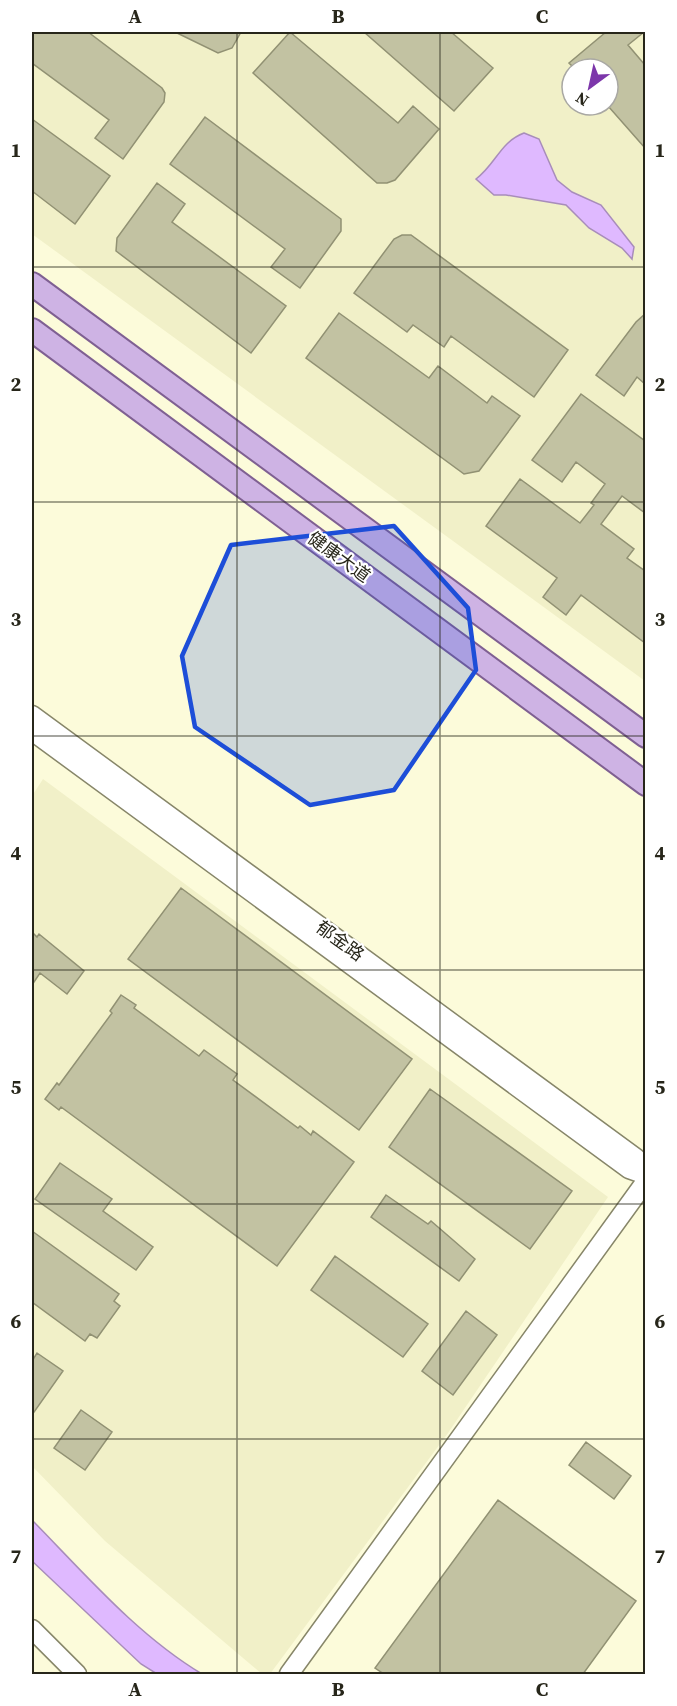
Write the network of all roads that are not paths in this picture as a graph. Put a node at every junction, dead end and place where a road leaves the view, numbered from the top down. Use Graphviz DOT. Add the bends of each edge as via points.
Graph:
graph roads {
  1 [pos="32,284"];
  2 [pos="32,330"];
  3 [pos="32,715"];
  4 [pos="32,731"];
  5 [pos="645,736"];
  6 [pos="645,784"];
  7 [pos="645,1174"];
  8 [pos="645,1181"];
  9 [pos="32,1629"];
  10 [pos="77,1674"];
  11 [pos="289,1674"];
  1 -- 5 [label="main road, 健康大道"];
  2 -- 6 [label="main road, 健康大道"];
  3 -- 7 [label="street, 郁金路" via="636,1158"];
  4 -- 7 [label="street, 郁金路" via="629,1169"];
  8 -- 11 [label="street"];
  9 -- 10 [label="street"];
}
